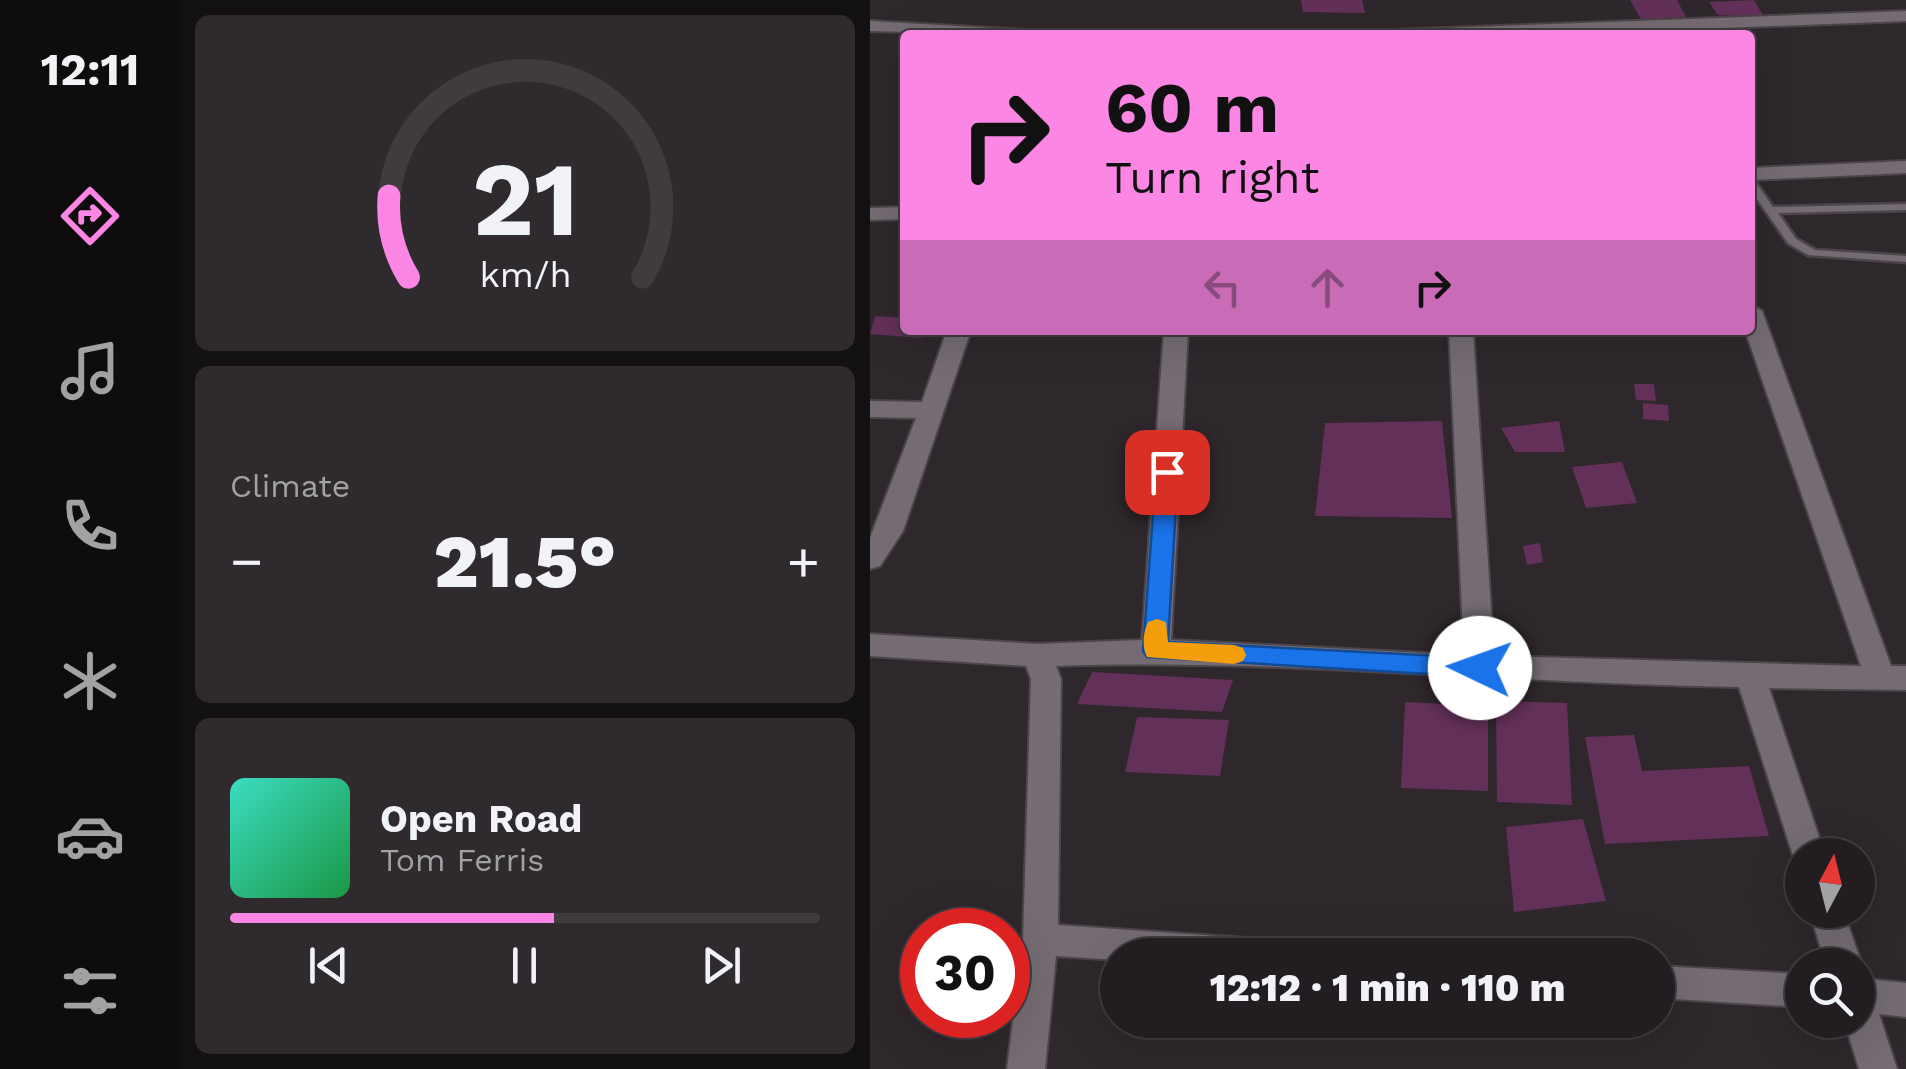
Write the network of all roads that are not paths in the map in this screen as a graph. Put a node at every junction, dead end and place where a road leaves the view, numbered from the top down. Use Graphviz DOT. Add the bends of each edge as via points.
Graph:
graph roads {
  1 [pos="1616,0"];
  2 [pos="1906,16"];
  3 [pos="870,26"];
  4 [pos="938,30"];
  5 [pos="1632,30"];
  6 [pos="1651,30"];
  7 [pos="1906,166"];
  8 [pos="1755,174"];
  9 [pos="1755,189"];
  10 [pos="1906,208"];
  11 [pos="1770,210"];
  12 [pos="900,213"];
  13 [pos="870,214"];
  14 [pos="1906,259"];
  15 [pos="1755,325"];
  16 [pos="957,335"];
  17 [pos="1176,335"];
  18 [pos="1461,335"];
  19 [pos="870,409"];
  20 [pos="931,410"];
  21 [pos="870,559"];
  22 [pos="870,646"];
  23 [pos="1156,651"];
  24 [pos="1037,655"];
  25 [pos="1480,668"];
  26 [pos="1750,676"];
  27 [pos="1893,678"];
  28 [pos="1802,838"];
  29 [pos="1040,939"];
  30 [pos="1100,943"];
  31 [pos="1675,983"];
  32 [pos="1785,990"];
  33 [pos="1875,997"];
  34 [pos="1906,1000"];
  35 [pos="1868,1038"];
  36 [pos="1026,1069"];
  37 [pos="1878,1069"];
  1 -- 5 [label="street"];
  2 -- 6 [label="street"];
  3 -- 4 [label="street"];
  7 -- 8 [label="street"];
  9 -- 11 [label="lane"];
  10 -- 11 [label="lane"];
  11 -- 14 [label="lane" via="1792,241 1812,253"];
  12 -- 13 [label="street"];
  15 -- 27 [label="street"];
  16 -- 20 [label="street"];
  17 -- 23 [label="street"];
  18 -- 25 [label="street"];
  19 -- 20 [label="street"];
  20 -- 21 [label="street" via="889,531"];
  22 -- 24 [label="street"];
  23 -- 24 [label="street"];
  23 -- 25 [label="street"];
  24 -- 29 [label="street" via="1046,679"];
  25 -- 26 [label="street"];
  26 -- 27 [label="street"];
  26 -- 28 [label="street"];
  29 -- 30 [label="street"];
  29 -- 36 [label="street"];
  31 -- 32 [label="street"];
  33 -- 34 [label="street"];
  35 -- 37 [label="street"];
}
